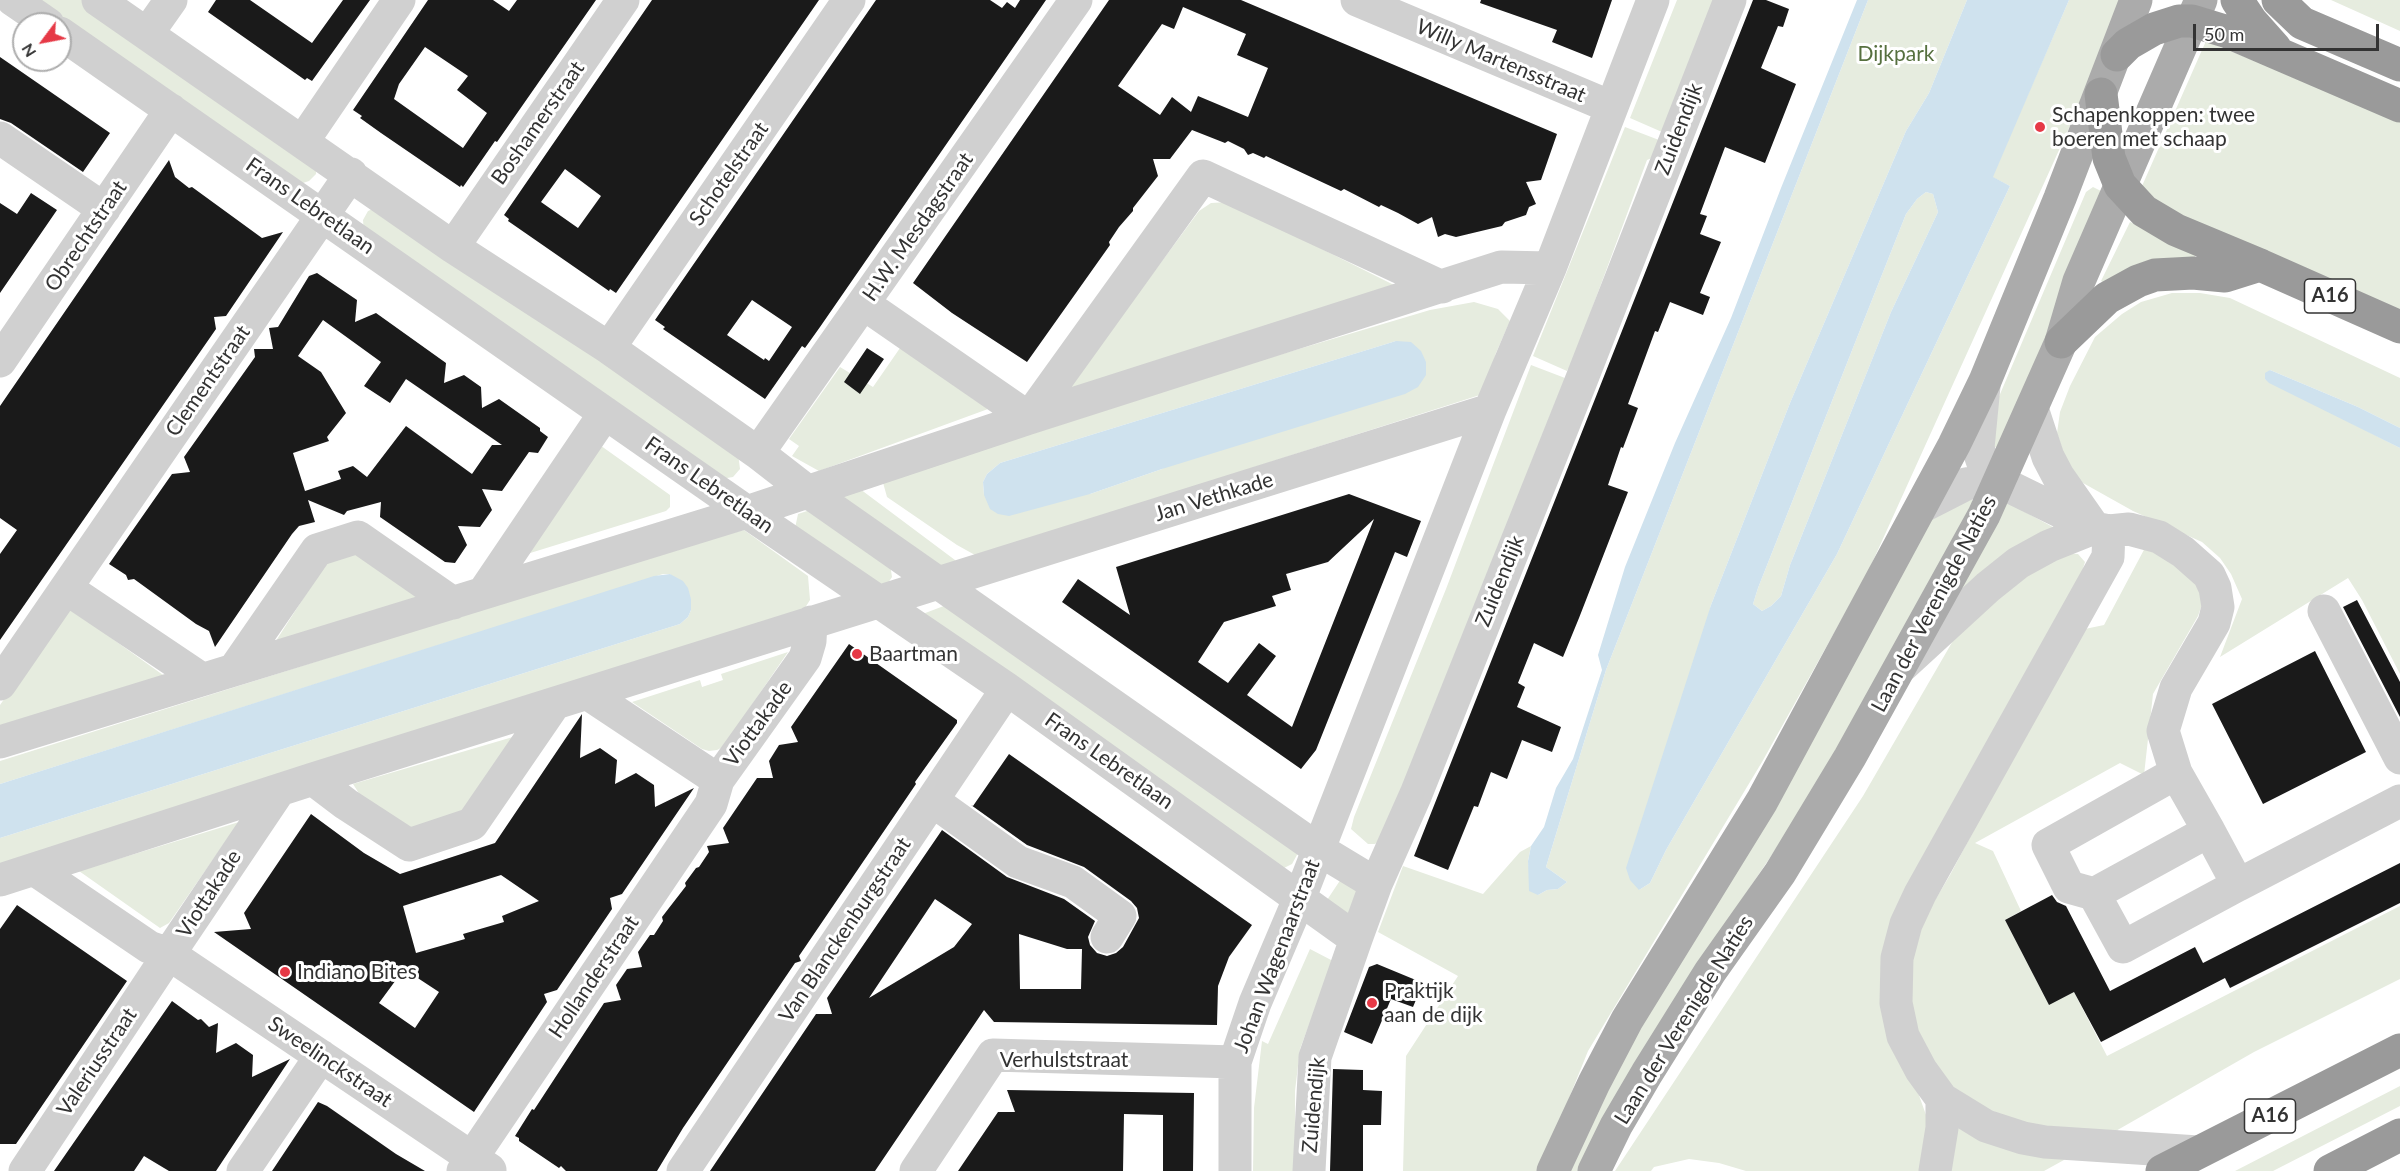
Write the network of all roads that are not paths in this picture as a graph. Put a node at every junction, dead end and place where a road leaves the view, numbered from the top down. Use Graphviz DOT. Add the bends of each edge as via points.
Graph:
graph roads {
  1 [pos="13,0"];
  2 [pos="98,0"];
  3 [pos="171,0"];
  4 [pos="399,0"];
  5 [pos="623,0"];
  6 [pos="849,0"];
  7 [pos="1076,0"];
  8 [pos="1357,0"];
  9 [pos="1653,0"];
  10 [pos="1730,0"];
  11 [pos="2136,0"];
  12 [pos="2237,0"];
  13 [pos="2278,0"];
  14 [pos="2196,10"];
  15 [pos="30,12"];
  16 [pos="147,34"];
  17 [pos="72,41"];
  18 [pos="2117,54"];
  19 [pos="2281,54"];
  20 [pos="2400,65"];
  21 [pos="2101,94"];
  22 [pos="2400,106"];
  23 [pos="1611,107"];
  24 [pos="171,110"];
  25 [pos="0,138"];
  26 [pos="303,141"];
  27 [pos="351,174"];
  28 [pos="2120,185"];
  29 [pos="104,209"];
  30 [pos="323,214"];
  31 [pos="453,247"];
  32 [pos="2260,265"];
  33 [pos="1550,268"];
  34 [pos="1442,287"];
  35 [pos="864,304"];
  36 [pos="2400,327"];
  37 [pos="2061,342"];
  38 [pos="609,348"];
  39 [pos="0,360"];
  40 [pos="1985,381"];
  41 [pos="2032,408"];
  42 [pos="1490,410"];
  43 [pos="605,413"];
  44 [pos="1029,418"];
  45 [pos="758,453"];
  46 [pos="2000,482"];
  47 [pos="807,491"];
  48 [pos="1923,506"];
  49 [pos="747,512"];
  50 [pos="2102,529"];
  51 [pos="938,582"];
  52 [pos="66,588"];
  53 [pos="484,592"];
  54 [pos="880,601"];
  55 [pos="453,603"];
  56 [pos="2324,611"];
  57 [pos="811,622"];
  58 [pos="1902,666"];
  59 [pos="234,670"];
  60 [pos="200,678"];
  61 [pos="0,684"];
  62 [pos="1007,689"];
  63 [pos="587,693"];
  64 [pos="555,703"];
  65 [pos="0,742"];
  66 [pos="2400,759"];
  67 [pos="2176,773"];
  68 [pos="313,778"];
  69 [pos="718,780"];
  70 [pos="278,792"];
  71 [pos="933,801"];
  72 [pos="2400,801"];
  73 [pos="2209,831"];
  74 [pos="1318,849"];
  75 [pos="34,869"];
  76 [pos="0,880"];
  77 [pos="1376,884"];
  78 [pos="2238,885"];
  79 [pos="2094,894"];
  80 [pos="1300,897"];
  81 [pos="1107,937"];
  82 [pos="1356,939"];
  83 [pos="169,954"];
  84 [pos="2392,1050"];
  85 [pos="321,1056"];
  86 [pos="1235,1062"];
  87 [pos="1942,1099"];
  88 [pos="2400,1135"];
  89 [pos="2198,1152"];
  90 [pos="475,1167"];
  91 [pos="25,1171"];
  92 [pos="243,1171"];
  93 [pos="682,1171"];
  94 [pos="916,1171"];
  95 [pos="1234,1171"];
  96 [pos="1309,1171"];
  97 [pos="1553,1171"];
  98 [pos="1594,1171"];
  99 [pos="1935,1171"];
  100 [pos="2162,1171"];
  101 [pos="2330,1171"];
  1 -- 15 [label="street"];
  2 -- 16 [label="street"];
  3 -- 16 [label="street"];
  4 -- 26 [label="street"];
  5 -- 31 [label="street, Boshamerstraat"];
  6 -- 38 [label="street, Schotelstraat"];
  7 -- 35 [label="street, H.W. Mesdagstraat"];
  8 -- 23 [label="street, Willy Martensstraat"];
  9 -- 23 [label="street"];
  10 -- 77 [label="street, Zuidendijk" via="1416,794"];
  11 -- 18 [label="main road, Laan der Verenigde Naties"];
  12 -- 19 [label="highway"];
  13 -- 20 [label="highway" via="2302,23"];
  14 -- 18 [label="highway" via="2179,21 2154,29"];
  14 -- 19 [label="highway" via="2228,32"];
  14 -- 28 [label="main road, Laan der Verenigde Naties"];
  16 -- 26 [label="street"];
  17 -- 24 [label="street, Frans Lebretlaan"];
  18 -- 21 [label="main road, Laan der Verenigde Naties"];
  19 -- 22 [label="highway"];
  21 -- 28 [label="highway, A16" via="2106,150"];
  21 -- 40 [label="main road, Laan der Verenigde Naties"];
  23 -- 33 [label="street"];
  24 -- 29 [label="street, Obrechtstraat"];
  24 -- 30 [label="street, Frans Lebretlaan"];
  25 -- 29 [label="street"];
  26 -- 27 [label="street"];
  27 -- 30 [label="street, Clementstraat"];
  27 -- 31 [label="street"];
  28 -- 32 [label="highway, A16" via="2154,218"];
  28 -- 37 [label="main road, Laan der Verenigde Naties" via="2079,281"];
  29 -- 39 [label="street, Obrechtstraat"];
  30 -- 43 [label="street, Frans Lebretlaan"];
  30 -- 52 [label="street, Clementstraat"];
  31 -- 38 [label="street"];
  32 -- 36 [label="highway, A16"];
  32 -- 37 [label="highway" via="2225,276 2193,273 2138,280 2107,298"];
  33 -- 34 [label="street" via="1501,267"];
  33 -- 42 [label="street"];
  34 -- 44 [label="street"];
  34 -- 44 [label="street" via="1203,176"];
  35 -- 44 [label="street"];
  35 -- 45 [label="street, H.W. Mesdagstraat"];
  37 -- 41 [label="main road, Laan der Verenigde Naties"];
  38 -- 45 [label="street"];
  40 -- 46 [label="street" via="1978,448 1985,469"];
  40 -- 48 [label="main road, Laan der Verenigde Naties"];
  41 -- 46 [label="main road, Laan der Verenigde Naties"];
  41 -- 50 [label="street" via="2058,476"];
  42 -- 51 [label="street, Jan Vethkade"];
  42 -- 74 [label="street"];
  43 -- 49 [label="street, Frans Lebretlaan"];
  43 -- 53 [label="street"];
  44 -- 47 [label="street"];
  45 -- 47 [label="street"];
  46 -- 48 [label="street" via="1966,484"];
  46 -- 50 [label="street"];
  46 -- 58 [label="main road, Laan der Verenigde Naties"];
  47 -- 49 [label="street"];
  47 -- 51 [label="street"];
  48 -- 97 [label="main road, Laan der Verenigde Naties" via="1762,801 1627,1020"];
  49 -- 53 [label="street"];
  49 -- 54 [label="street, Frans Lebretlaan"];
  50 -- 58 [label="street" via="2049,546 2018,563"];
  50 -- 67 [label="street" via="2159,537 2196,562 2215,588 2218,607 2214,623 2176,688 2163,731"];
  50 -- 87 [label="street" via="2108,557 1906,924 1896,968 1898,1020 1911,1053"];
  51 -- 54 [label="street"];
  51 -- 74 [label="street"];
  52 -- 60 [label="street"];
  52 -- 61 [label="street"];
  53 -- 55 [label="street"];
  54 -- 57 [label="street"];
  54 -- 62 [label="street, Frans Lebretlaan"];
  55 -- 59 [label="street"];
  55 -- 59 [label="street" via="357,537 317,550"];
  56 -- 66 [label="street"];
  57 -- 63 [label="street"];
  57 -- 69 [label="street, Viottakade" via="805,658"];
  58 -- 98 [label="main road, Laan der Verenigde Naties" via="1780,873 1710,972 1647,1073"];
  59 -- 60 [label="street"];
  60 -- 65 [label="street"];
  62 -- 71 [label="street, Van Blanckenburgstraat"];
  62 -- 80 [label="street, Frans Lebretlaan"];
  63 -- 64 [label="street"];
  63 -- 69 [label="street, Viottakade"];
  64 -- 68 [label="street"];
  64 -- 68 [label="street" via="472,825 409,845"];
  67 -- 73 [label="street"];
  67 -- 79 [label="street" via="2048,845 2069,887"];
  68 -- 70 [label="street"];
  69 -- 90 [label="street, Hollanderstraat" via="711,804"];
  70 -- 75 [label="street"];
  70 -- 83 [label="street, Viottakade"];
  71 -- 81 [label="street" via="1018,862 1073,882 1120,916"];
  71 -- 93 [label="street, Van Blanckenburgstraat"];
  72 -- 78 [label="street"];
  73 -- 78 [label="street"];
  73 -- 79 [label="street"];
  74 -- 77 [label="street"];
  74 -- 80 [label="street, Johan Wagenaarstraat"];
  75 -- 76 [label="street"];
  75 -- 83 [label="street, Viottakade" via="149,947"];
  77 -- 82 [label="street, Zuidendijk"];
  78 -- 79 [label="street" via="2123,947"];
  80 -- 82 [label="street, Frans Lebretlaan"];
  80 -- 86 [label="street, Johan Wagenaarstraat" via="1255,1003"];
  82 -- 96 [label="street, Zuidendijk" via="1315,1057"];
  83 -- 85 [label="street, Sweelinckstraat"];
  83 -- 91 [label="street, Valeriusstraat"];
  84 -- 89 [label="highway, A16"];
  85 -- 90 [label="street, Sweelinckstraat"];
  85 -- 92 [label="street"];
  86 -- 94 [label="street, Verhulststraat" via="993,1055"];
  86 -- 95 [label="street, Johan Wagenaarstraat"];
  87 -- 89 [label="street" via="1986,1126 2023,1138"];
  87 -- 99 [label="street"];
  88 -- 101 [label="highway"];
  89 -- 100 [label="highway, A16"];
}
